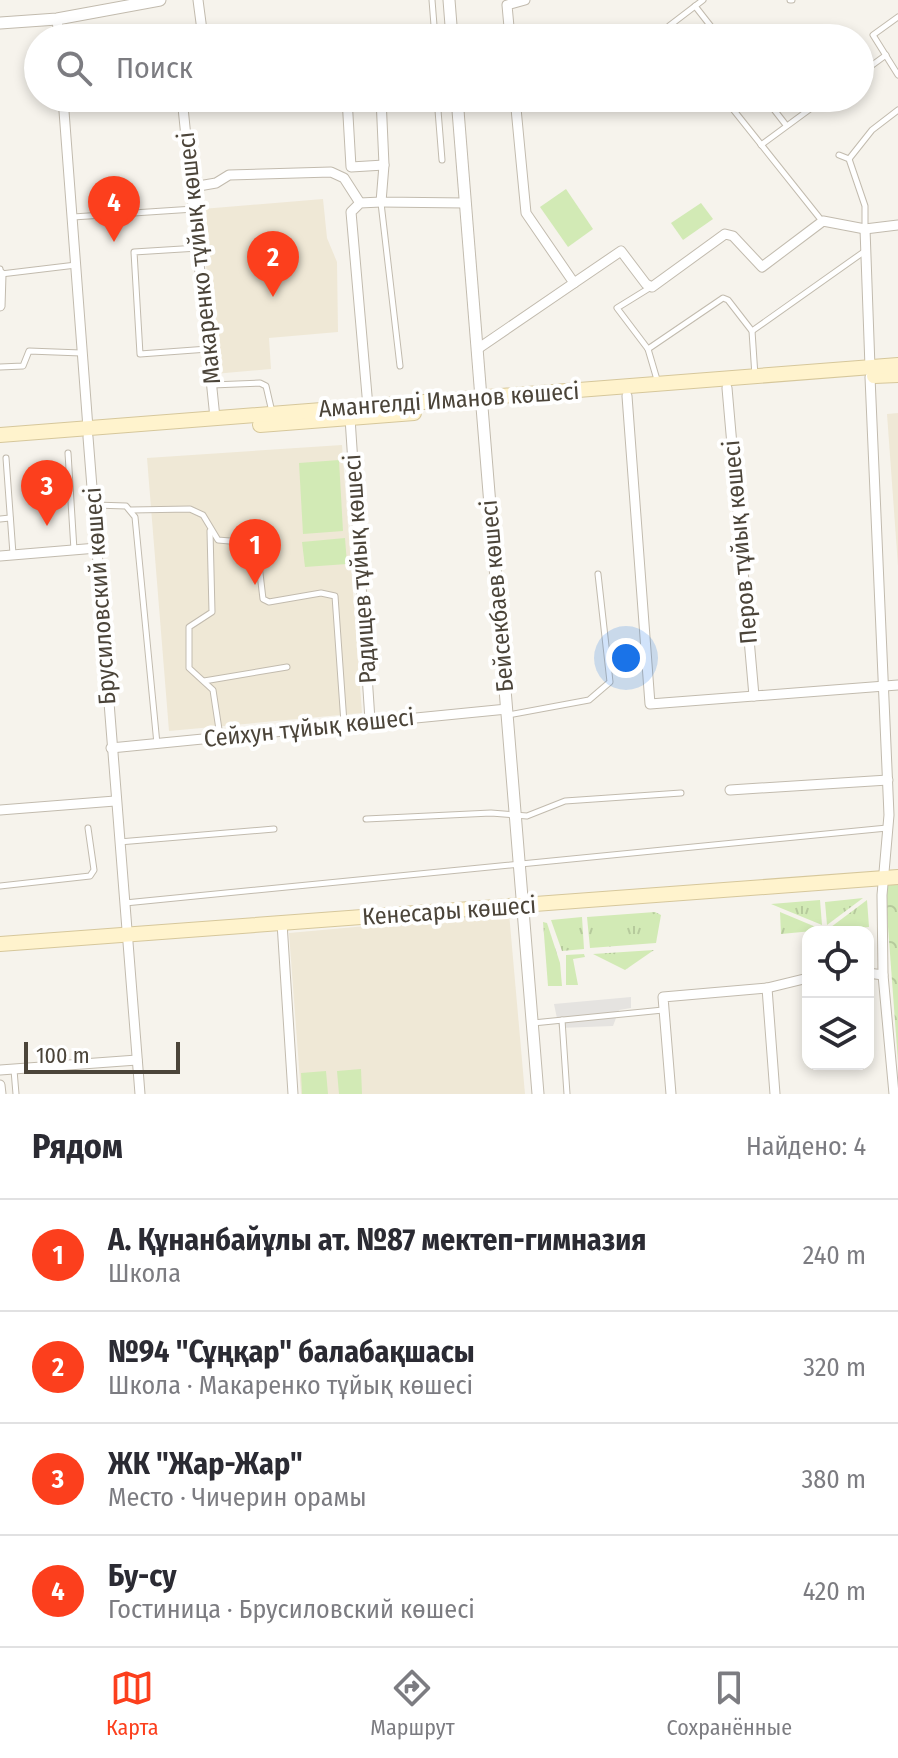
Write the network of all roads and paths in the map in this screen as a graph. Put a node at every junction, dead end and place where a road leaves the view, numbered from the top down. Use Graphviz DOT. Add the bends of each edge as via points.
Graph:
graph roads {
  1 [pos="160,0"];
  2 [pos="198,0"];
  3 [pos="432,0"];
  4 [pos="449,0"];
  5 [pos="525,0"];
  6 [pos="703,0"];
  7 [pos="695,6"];
  8 [pos="898,17"];
  9 [pos="57,19"];
  10 [pos="0,23"];
  11 [pos="58,24"];
  12 [pos="201,24"];
  13 [pos="434,24"];
  14 [pos="451,24"];
  15 [pos="509,24"];
  16 [pos="672,24"];
  17 [pos="709,24"];
  18 [pos="874,34"];
  19 [pos="874,37"];
  20 [pos="886,55"];
  21 [pos="874,64"];
  22 [pos="898,75"];
  23 [pos="898,110"];
  24 [pos="64,112"];
  25 [pos="184,112"];
  26 [pos="348,112"];
  27 [pos="382,112"];
  28 [pos="438,112"];
  29 [pos="458,112"];
  30 [pos="516,112"];
  31 [pos="735,112"];
  32 [pos="776,112"];
  33 [pos="805,112"];
  34 [pos="786,125"];
  35 [pos="761,145"];
  36 [pos="839,155"];
  37 [pos="849,159"];
  38 [pos="442,160"];
  39 [pos="384,165"];
  40 [pos="193,187"];
  41 [pos="381,202"];
  42 [pos="360,203"];
  43 [pos="465,203"];
  44 [pos="195,209"];
  45 [pos="72,217"];
  46 [pos="823,221"];
  47 [pos="898,225"];
  48 [pos="865,229"];
  49 [pos="199,248"];
  50 [pos="866,250"];
  51 [pos="76,265"];
  52 [pos="0,271"];
  53 [pos="574,283"];
  54 [pos="652,287"];
  55 [pos="0,306"];
  56 [pos="752,331"];
  57 [pos="479,348"];
  58 [pos="208,349"];
  59 [pos="648,349"];
  60 [pos="82,353"];
  61 [pos="898,365"];
  62 [pos="400,366"];
  63 [pos="0,367"];
  64 [pos="870,372"];
  65 [pos="898,375"];
  66 [pos="755,377"];
  67 [pos="659,384"];
  68 [pos="211,385"];
  69 [pos="727,388"];
  70 [pos="627,396"];
  71 [pos="482,402"];
  72 [pos="368,407"];
  73 [pos="272,414"];
  74 [pos="215,418"];
  75 [pos="350,418"];
  76 [pos="88,432"];
  77 [pos="0,435"];
  78 [pos="3,451"];
  79 [pos="68,453"];
  80 [pos="94,505"];
  81 [pos="131,510"];
  82 [pos="10,518"];
  83 [pos="0,519"];
  84 [pos="210,528"];
  85 [pos="97,548"];
  86 [pos="74,550"];
  87 [pos="13,555"];
  88 [pos="0,556"];
  89 [pos="598,574"];
  90 [pos="287,667"];
  91 [pos="203,681"];
  92 [pos="898,685"];
  93 [pos="885,686"];
  94 [pos="754,696"];
  95 [pos="507,712"];
  96 [pos="370,720"];
  97 [pos="344,723"];
  98 [pos="220,737"];
  99 [pos="157,744"];
  100 [pos="111,748"];
  101 [pos="888,780"];
  102 [pos="730,790"];
  103 [pos="681,793"];
  104 [pos="115,801"];
  105 [pos="0,810"];
  106 [pos="516,815"];
  107 [pos="893,815"];
  108 [pos="366,819"];
  109 [pos="88,828"];
  110 [pos="888,828"];
  111 [pos="274,829"];
  112 [pos="119,842"];
  113 [pos="520,862"];
  114 [pos="891,878"];
  115 [pos="0,886"];
  116 [pos="124,903"];
  117 [pos="523,905"];
  118 [pos="282,923"];
  119 [pos="126,935"];
  120 [pos="0,944"];
  121 [pos="874,974"];
  122 [pos="883,975"];
  123 [pos="802,979"];
  124 [pos="767,988"];
  125 [pos="663,1010"];
  126 [pos="562,1020"];
  127 [pos="532,1023"];
  128 [pos="137,1060"];
  129 [pos="14,1069"];
  130 [pos="0,1070"];
  131 [pos="0,1085"];
  132 [pos="1,1094"];
  133 [pos="16,1094"];
  134 [pos="140,1094"];
  135 [pos="293,1094"];
  136 [pos="538,1094"];
  137 [pos="567,1094"];
  138 [pos="671,1094"];
  139 [pos="775,1094"];
  140 [pos="894,1094"];
  1 -- 9 [label="street"];
  2 -- 12 [label="street"];
  3 -- 13 [label="lane"];
  4 -- 14 [label="street"];
  5 -- 15 [label="street" via="507,5"];
  6 -- 7 [label="lane"];
  7 -- 16 [label="lane"];
  7 -- 17 [label="lane"];
  8 -- 18 [label="lane"];
  9 -- 10 [label="street"];
  9 -- 11 [label="street"];
  19 -- 20 [label="lane"];
  20 -- 21 [label="lane"];
  20 -- 22 [label="lane"];
  23 -- 37 [label="lane" via="872,130"];
  24 -- 45 [label="street, Брусиловский көшесі"];
  25 -- 40 [label="street, Макаренко тұйық көшесі"];
  26 -- 39 [label="street" via="351,167"];
  27 -- 39 [label="street"];
  28 -- 38 [label="lane"];
  29 -- 43 [label="street, Бейсекбаев көшесі"];
  30 -- 53 [label="street" via="526,213"];
  31 -- 35 [label="lane"];
  32 -- 34 [label="lane"];
  33 -- 34 [label="lane"];
  34 -- 35 [label="lane"];
  35 -- 46 [label="lane"];
  36 -- 37 [label="lane"];
  37 -- 48 [label="lane" via="865,206"];
  39 -- 41 [label="street"];
  40 -- 42 [label="street" via="229,175 331,172 344,178"];
  40 -- 44 [label="street, Макаренко тұйық көшесі"];
  41 -- 42 [label="street"];
  41 -- 43 [label="street"];
  41 -- 62 [label="lane"];
  42 -- 72 [label="street" via="351,212"];
  43 -- 57 [label="street, Бейсекбаев көшесі"];
  44 -- 45 [label="lane"];
  44 -- 49 [label="street, Макаренко тұйық көшесі"];
  45 -- 51 [label="street, Брусиловский көшесі"];
  46 -- 48 [label="street"];
  46 -- 54 [label="street" via="762,267 725,234"];
  47 -- 48 [label="street"];
  48 -- 50 [label="street"];
  49 -- 58 [label="street, Макаренко тұйық көшесі"];
  49 -- 58 [label="lane" via="134,252 140,354"];
  50 -- 56 [label="lane"];
  50 -- 64 [label="street"];
  51 -- 52 [label="lane"];
  51 -- 60 [label="street, Брусиловский көшесі"];
  52 -- 55 [label="street"];
  53 -- 54 [label="street" via="621,251"];
  53 -- 57 [label="street"];
  54 -- 59 [label="lane" via="617,308"];
  56 -- 59 [label="lane" via="723,298"];
  56 -- 66 [label="lane"];
  57 -- 71 [label="street, Бейсекбаев көшесі"];
  58 -- 68 [label="street, Макаренко тұйық көшесі"];
  59 -- 67 [label="lane"];
  60 -- 63 [label="lane" via="29,351 23,366"];
  60 -- 76 [label="street, Брусиловский көшесі"];
  61 -- 64 [label="main road, Амангелді Иманов көшесі"];
  64 -- 65 [label="main road, Амангелді Иманов көшесі"];
  64 -- 66 [label="main road, Амангелді Иманов көшесі"];
  64 -- 69 [label="main road, Амангелді Иманов көшесі"];
  64 -- 93 [label="street"];
  66 -- 67 [label="main road, Амангелді Иманов көшесі"];
  67 -- 71 [label="main road, Амангелді Иманов көшесі"];
  68 -- 73 [label="lane" via="266,386"];
  68 -- 74 [label="street, Макаренко тұйық көшесі"];
  69 -- 70 [label="main road, Амангелді Иманов көшесі"];
  69 -- 94 [label="street, Перов тұйық көшесі"];
  70 -- 71 [label="main road, Амангелді Иманов көшесі"];
  70 -- 94 [label="street" via="650,704"];
  71 -- 72 [label="main road, Амангелді Иманов көшесі"];
  71 -- 75 [label="main road, Амангелді Иманов көшесі"];
  71 -- 95 [label="street, Бейсекбаев көшесі"];
  72 -- 73 [label="main road, Амангелді Иманов көшесі"];
  73 -- 74 [label="main road, Амангелді Иманов көшесі"];
  74 -- 76 [label="main road, Амангелді Иманов көшесі"];
  75 -- 76 [label="main road, Амангелді Иманов көшесі"];
  75 -- 96 [label="street, Радищев тұйық көшесі"];
  76 -- 77 [label="main road, Амангелді Иманов көшесі"];
  76 -- 78 [label="main road, Амангелді Иманов көшесі"];
  76 -- 80 [label="street, Брусиловский көшесі"];
  78 -- 82 [label="lane"];
  79 -- 86 [label="lane"];
  80 -- 81 [label="lane"];
  80 -- 85 [label="street, Брусиловский көшесі"];
  81 -- 84 [label="lane" via="190,509 203,515"];
  81 -- 99 [label="lane"];
  82 -- 83 [label="lane"];
  82 -- 87 [label="lane"];
  84 -- 91 [label="lane" via="212,612 189,627 189,668"];
  84 -- 97 [label="lane" via="218,540 245,540 257,548 263,599 335,596"];
  85 -- 86 [label="street"];
  85 -- 100 [label="street, Брусиловский көшесі"];
  86 -- 87 [label="street"];
  87 -- 88 [label="street"];
  89 -- 95 [label="lane" via="610,682 589,700"];
  90 -- 91 [label="lane"];
  91 -- 98 [label="lane" via="213,690"];
  92 -- 93 [label="street"];
  93 -- 94 [label="street"];
  93 -- 101 [label="street"];
  95 -- 96 [label="street, Сейхун тұйық көшесі"];
  95 -- 106 [label="street, Бейсекбаев көшесі"];
  96 -- 97 [label="street, Сейхун тұйық көшесі"];
  97 -- 98 [label="street, Сейхун тұйық көшесі"];
  98 -- 99 [label="street, Сейхун тұйық көшесі"];
  99 -- 100 [label="street, Сейхун тұйық көшесі"];
  100 -- 104 [label="street, Брусиловский көшесі"];
  101 -- 102 [label="street"];
  101 -- 107 [label="street"];
  103 -- 106 [label="lane" via="565,801 532,815"];
  104 -- 105 [label="street"];
  104 -- 112 [label="street, Брусиловский көшесі"];
  106 -- 108 [label="lane"];
  106 -- 113 [label="street, Бейсекбаев көшесі"];
  107 -- 110 [label="street"];
  109 -- 115 [label="lane" via="94,870 90,876"];
  110 -- 113 [label="lane"];
  110 -- 114 [label="street"];
  111 -- 112 [label="lane"];
  112 -- 116 [label="street, Брусиловский көшесі"];
  113 -- 116 [label="lane"];
  113 -- 117 [label="street, Бейсекбаев көшесі"];
  114 -- 117 [label="main road, Кенесары көшесі"];
  114 -- 122 [label="street"];
  116 -- 119 [label="street, Брусиловский көшесі"];
  117 -- 118 [label="main road, Кенесары көшесі"];
  117 -- 127 [label="street, Бейсекбаев көшесі"];
  118 -- 119 [label="main road, Кенесары көшесі"];
  118 -- 135 [label="street"];
  119 -- 120 [label="main road, Кенесары көшесі"];
  119 -- 128 [label="street, Брусиловский көшесі"];
  121 -- 122 [label="street"];
  122 -- 140 [label="street"];
  123 -- 124 [label="street"];
  124 -- 125 [label="street" via="663,997"];
  124 -- 139 [label="street"];
  125 -- 126 [label="lane"];
  125 -- 138 [label="street"];
  126 -- 127 [label="lane"];
  126 -- 137 [label="lane"];
  127 -- 136 [label="street, Бейсекбаев көшесі"];
  128 -- 129 [label="street"];
  128 -- 134 [label="street, Брусиловский көшесі"];
  129 -- 130 [label="street"];
  129 -- 133 [label="lane"];
  131 -- 132 [label="street"];
}
